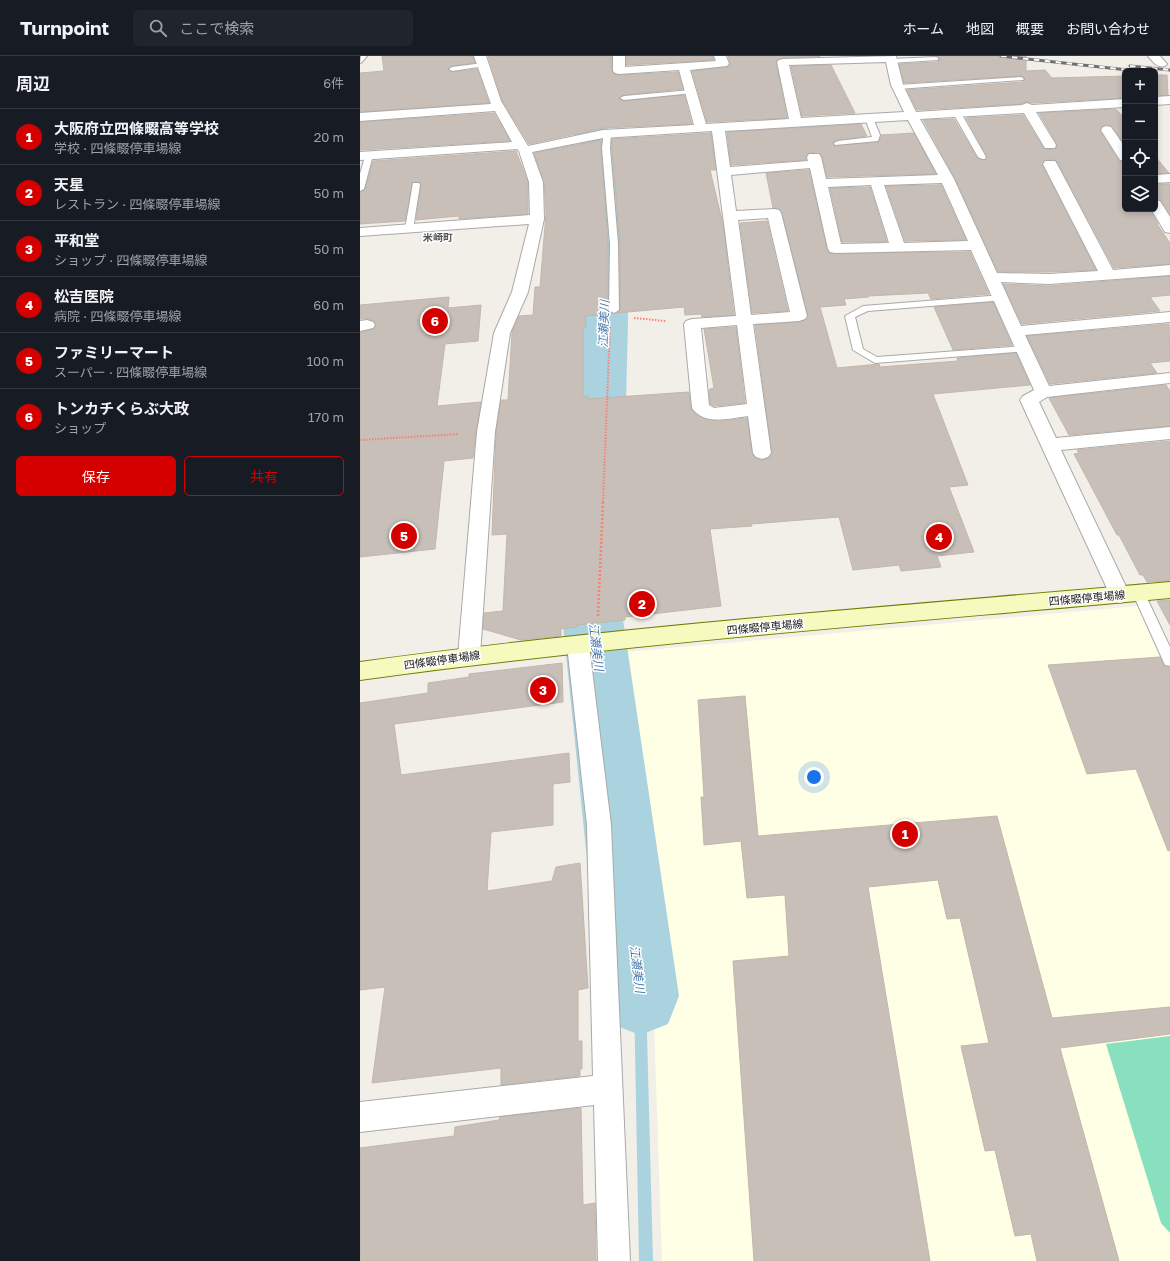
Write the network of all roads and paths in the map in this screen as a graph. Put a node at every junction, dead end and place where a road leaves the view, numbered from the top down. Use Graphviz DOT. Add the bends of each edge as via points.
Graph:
graph roads {
  1 [pos="364,56"];
  2 [pos="619,56"];
  3 [pos="720,56"];
  4 [pos="890,58"];
  5 [pos="782,59"];
  6 [pos="936,59"];
  7 [pos="360,61"];
  8 [pos="481,61"];
  9 [pos="684,67"];
  10 [pos="452,69"];
  11 [pos="1021,79"];
  12 [pos="898,87"];
  13 [pos="691,92"];
  14 [pos="624,98"];
  15 [pos="1170,100"];
  16 [pos="1158,101"];
  17 [pos="1122,103"];
  18 [pos="499,107"];
  19 [pos="1027,108"];
  20 [pos="956,113"];
  21 [pos="912,116"];
  22 [pos="360,117"];
  23 [pos="870,118"];
  24 [pos="796,122"];
  25 [pos="718,127"];
  26 [pos="701,128"];
  27 [pos="1107,130"];
  28 [pos="599,135"];
  29 [pos="838,143"];
  30 [pos="1050,145"];
  31 [pos="522,147"];
  32 [pos="1122,152"];
  33 [pos="364,155"];
  34 [pos="982,157"];
  35 [pos="1050,164"];
  36 [pos="723,172"];
  37 [pos="1170,178"];
  38 [pos="948,179"];
  39 [pos="1158,179"];
  40 [pos="876,181"];
  41 [pos="819,183"];
  42 [pos="416,185"];
  43 [pos="360,189"];
  44 [pos="1158,209"];
  45 [pos="729,216"];
  46 [pos="537,219"];
  47 [pos="409,229"];
  48 [pos="1170,229"];
  49 [pos="360,232"];
  50 [pos="978,245"];
  51 [pos="898,247"];
  52 [pos="1170,270"];
  53 [pos="1108,275"];
  54 [pos="993,277"];
  55 [pos="1002,298"];
  56 [pos="614,310"];
  57 [pos="627,317"];
  58 [pos="1170,317"];
  59 [pos="743,319"];
  60 [pos="692,324"];
  61 [pos="610,326"];
  62 [pos="1017,331"];
  63 [pos="1024,349"];
  64 [pos="1170,378"];
  65 [pos="1043,392"];
  66 [pos="756,409"];
  67 [pos="486,432"];
  68 [pos="1170,433"];
  69 [pos="360,440"];
  70 [pos="1050,445"];
  71 [pos="762,453"];
  72 [pos="1170,590"];
  73 [pos="1129,595"];
  74 [pos="596,643"];
  75 [pos="469,656"];
  76 [pos="1170,661"];
  77 [pos="360,671"];
  78 [pos="608,1089"];
  79 [pos="360,1117"];
  80 [pos="614,1261"];
  1 -- 7 [label="lane"];
  2 -- 9 [label="street" via="619,71"];
  3 -- 9 [label="street" via="723,64"];
  4 -- 5 [label="street"];
  4 -- 6 [label="lane"];
  4 -- 12 [label="street"];
  5 -- 24 [label="street"];
  8 -- 10 [label="lane"];
  8 -- 18 [label="street"];
  9 -- 13 [label="street"];
  11 -- 12 [label="lane"];
  12 -- 21 [label="street"];
  13 -- 14 [label="lane"];
  13 -- 26 [label="street"];
  15 -- 16 [label="street"];
  17 -- 19 [label="street"];
  18 -- 22 [label="street"];
  18 -- 31 [label="street"];
  19 -- 20 [label="street"];
  19 -- 30 [label="street"];
  20 -- 21 [label="street"];
  20 -- 34 [label="lane"];
  21 -- 23 [label="street"];
  21 -- 38 [label="street"];
  23 -- 24 [label="street"];
  23 -- 29 [label="lane" via="876,134 875,139"];
  24 -- 25 [label="street"];
  25 -- 26 [label="street"];
  25 -- 36 [label="street"];
  26 -- 28 [label="street"];
  27 -- 32 [label="street"];
  28 -- 31 [label="street"];
  28 -- 56 [label="lane" via="606,148 614,244"];
  31 -- 33 [label="street"];
  31 -- 46 [label="street" via="536,182"];
  33 -- 43 [label="lane"];
  35 -- 53 [label="street"];
  36 -- 41 [label="street" via="815,160"];
  36 -- 45 [label="street"];
  37 -- 39 [label="street"];
  38 -- 40 [label="street"];
  38 -- 50 [label="street"];
  40 -- 41 [label="street"];
  40 -- 51 [label="street"];
  41 -- 51 [label="street" via="835,249"];
  42 -- 47 [label="lane"];
  44 -- 48 [label="street"];
  45 -- 59 [label="street"];
  45 -- 59 [label="street" via="774,213 799,316"];
  46 -- 47 [label="street"];
  46 -- 67 [label="street" via="520,292 502,333"];
  47 -- 49 [label="street"];
  50 -- 51 [label="street"];
  50 -- 54 [label="street"];
  52 -- 53 [label="street"];
  53 -- 54 [label="street" via="1049,279"];
  54 -- 55 [label="street"];
  55 -- 62 [label="street"];
  55 -- 63 [label="lane" via="866,308 850,316 858,350 875,360"];
  57 -- 60 [label="path" via="683,321"];
  58 -- 62 [label="street"];
  59 -- 60 [label="street"];
  59 -- 66 [label="street"];
  60 -- 66 [label="street" via="701,408 711,414"];
  61 -- 74 [label="path" via="598,624 603,627"];
  62 -- 63 [label="street"];
  63 -- 65 [label="street"];
  64 -- 65 [label="street"];
  65 -- 70 [label="street" via="1029,400"];
  66 -- 71 [label="street"];
  67 -- 69 [label="path"];
  67 -- 75 [label="street"];
  68 -- 70 [label="street"];
  70 -- 73 [label="street"];
  72 -- 73 [label="main road, 四條畷停車場線"];
  73 -- 74 [label="main road, 四條畷停車場線"];
  73 -- 76 [label="lane"];
  74 -- 75 [label="main road, 四條畷停車場線"];
  74 -- 78 [label="street"];
  75 -- 77 [label="main road, 四條畷停車場線"];
  78 -- 79 [label="street"];
  78 -- 80 [label="street"];
}
